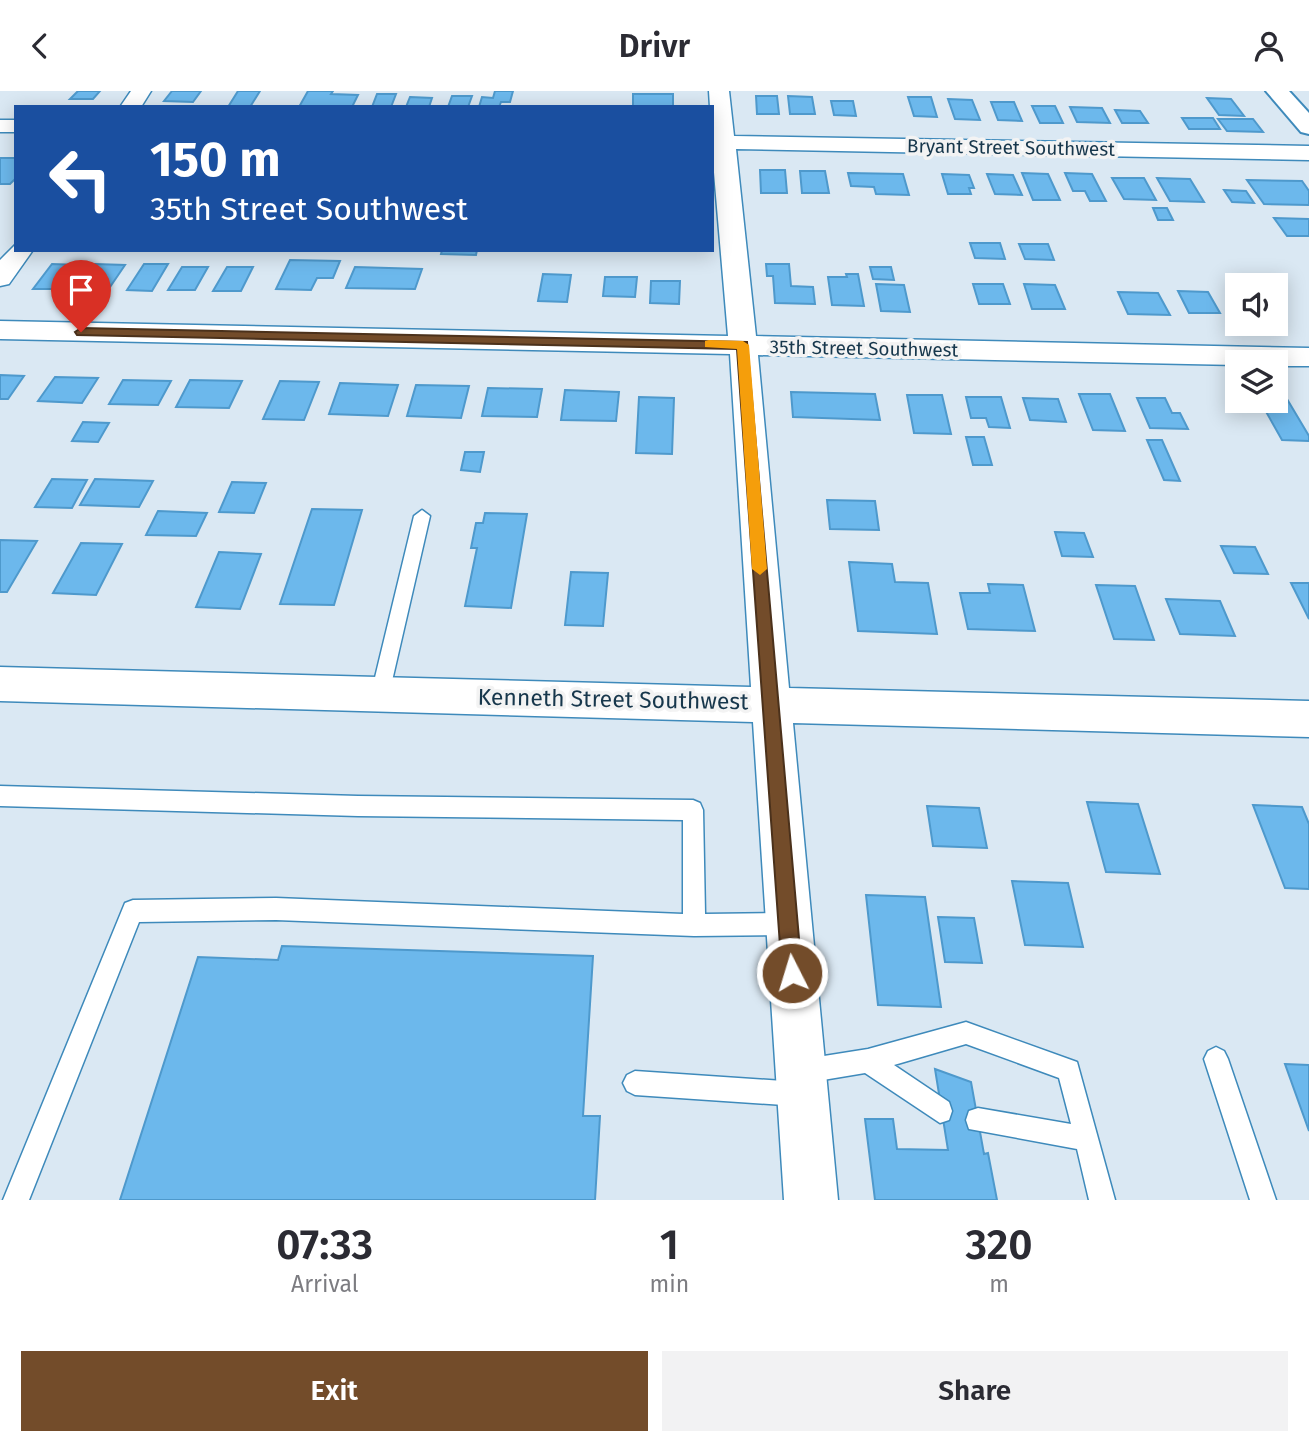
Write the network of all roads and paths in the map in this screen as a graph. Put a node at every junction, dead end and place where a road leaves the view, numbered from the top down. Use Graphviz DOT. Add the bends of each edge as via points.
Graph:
graph roads {
  1 [pos="719,91"];
  2 [pos="1277,91"];
  3 [pos="1309,127"];
  4 [pos="718,142"];
  5 [pos="1309,153"];
  6 [pos="20,252"];
  7 [pos="0,278"];
  8 [pos="0,330"];
  9 [pos="743,345"];
  10 [pos="1309,357"];
  11 [pos="422,516"];
  12 [pos="0,684"];
  13 [pos="380,694"];
  14 [pos="770,703"];
  15 [pos="1309,719"];
  16 [pos="0,796"];
  17 [pos="788,924"];
  18 [pos="694,925"];
  19 [pos="1216,1059"];
  20 [pos="868,1061"];
  21 [pos="635,1083"];
  22 [pos="802,1083"];
  23 [pos="940,1111"];
  24 [pos="978,1120"];
  25 [pos="1087,1139"];
  26 [pos="16,1200"];
  27 [pos="811,1200"];
  28 [pos="1102,1200"];
  29 [pos="1263,1200"];
  1 -- 4 [label="street"];
  2 -- 3 [label="main road"];
  4 -- 5 [label="street, Bryant Street Southwest"];
  4 -- 9 [label="street"];
  6 -- 7 [label="street"];
  8 -- 9 [label="street, 35th Street Southwest"];
  9 -- 10 [label="street, 35th Street Southwest"];
  9 -- 14 [label="street"];
  11 -- 13 [label="lane"];
  12 -- 13 [label="street, Kenneth Street Southwest"];
  13 -- 14 [label="street, Kenneth Street Southwest"];
  14 -- 15 [label="street, Kenneth Street Southwest"];
  14 -- 17 [label="street"];
  16 -- 18 [label="lane" via="693,810"];
  17 -- 18 [label="lane"];
  17 -- 22 [label="street"];
  18 -- 26 [label="lane" via="276,909 133,911"];
  19 -- 29 [label="lane"];
  20 -- 22 [label="lane"];
  20 -- 23 [label="lane"];
  20 -- 25 [label="lane" via="966,1033 1069,1070"];
  21 -- 22 [label="lane"];
  22 -- 27 [label="street"];
  24 -- 25 [label="lane"];
  25 -- 28 [label="lane"];
}
